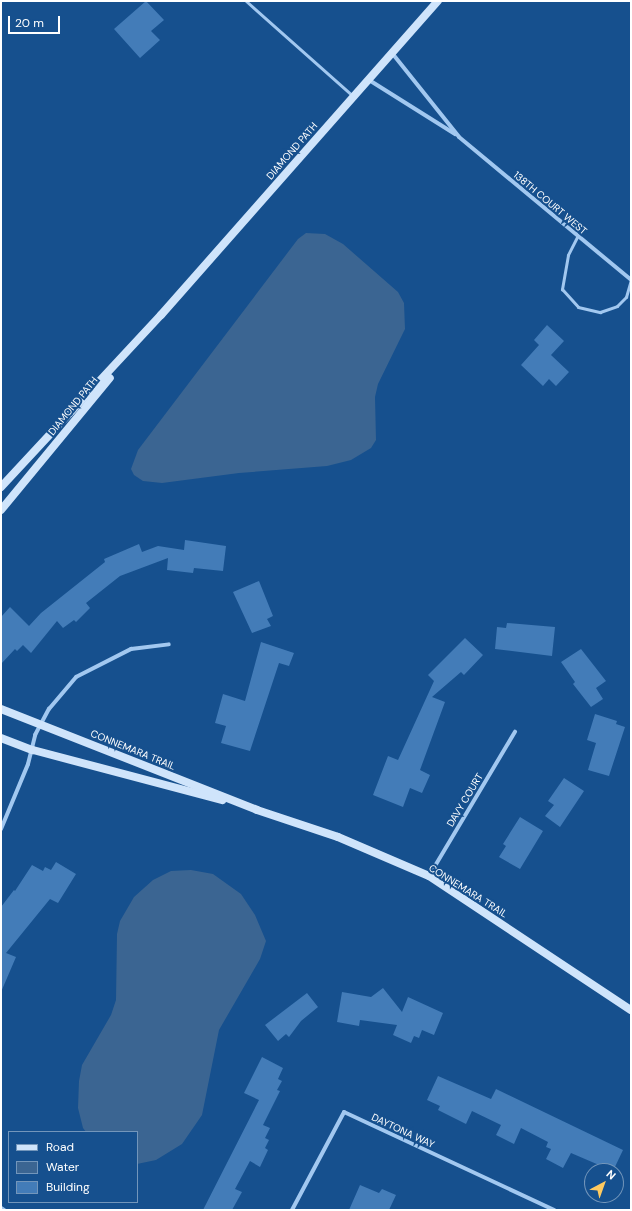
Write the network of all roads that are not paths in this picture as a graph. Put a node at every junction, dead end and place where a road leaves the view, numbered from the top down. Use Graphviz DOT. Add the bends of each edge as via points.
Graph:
graph roads {
  1 [pos="246,1"];
  2 [pos="438,1"];
  3 [pos="392,53"];
  4 [pos="369,80"];
  5 [pos="354,97"];
  6 [pos="459,137"];
  7 [pos="577,237"];
  8 [pos="631,280"];
  9 [pos="161,315"];
  10 [pos="1,487"];
  11 [pos="1,510"];
  12 [pos="169,644"];
  13 [pos="1,709"];
  14 [pos="41,724"];
  15 [pos="515,732"];
  16 [pos="1,738"];
  17 [pos="33,750"];
  18 [pos="257,810"];
  19 [pos="1,829"];
  20 [pos="429,876"];
  21 [pos="631,1010"];
  22 [pos="1,1208"];
  23 [pos="4,1210"];
  24 [pos="292,1210"];
  25 [pos="554,1210"];
  1 -- 5 [label="lane"];
  2 -- 3 [label="street, DIAMOND PATH"];
  3 -- 4 [label="street, DIAMOND PATH"];
  3 -- 6 [label="street, 138TH COURT WEST"];
  4 -- 5 [label="street, DIAMOND PATH"];
  4 -- 6 [label="street, 138TH COURT WEST"];
  5 -- 9 [label="street, DIAMOND PATH"];
  6 -- 7 [label="street, 138TH COURT WEST"];
  7 -- 8 [label="street, 138TH COURT WEST"];
  7 -- 8 [label="lane" via="568,255 562,289 578,307 600,312 618,306 626,297"];
  9 -- 10 [label="street, DIAMOND PATH"];
  9 -- 11 [label="street, DIAMOND PATH"];
  12 -- 14 [label="street" via="131,650 76,677 53,703"];
  13 -- 14 [label="street, CONNEMARA TRAIL"];
  14 -- 17 [label="street" via="35,735"];
  14 -- 18 [label="street, CONNEMARA TRAIL"];
  15 -- 20 [label="street, DAVY COURT"];
  16 -- 17 [label="street, CONNEMARA TRAIL"];
  17 -- 18 [label="street, CONNEMARA TRAIL"];
  17 -- 19 [label="street"];
  18 -- 20 [label="street, CONNEMARA TRAIL" via="338,837"];
  20 -- 21 [label="street, CONNEMARA TRAIL"];
  22 -- 23 [label="street"];
  24 -- 25 [label="street, DAYTONA WAY" via="344,1112"];
}
